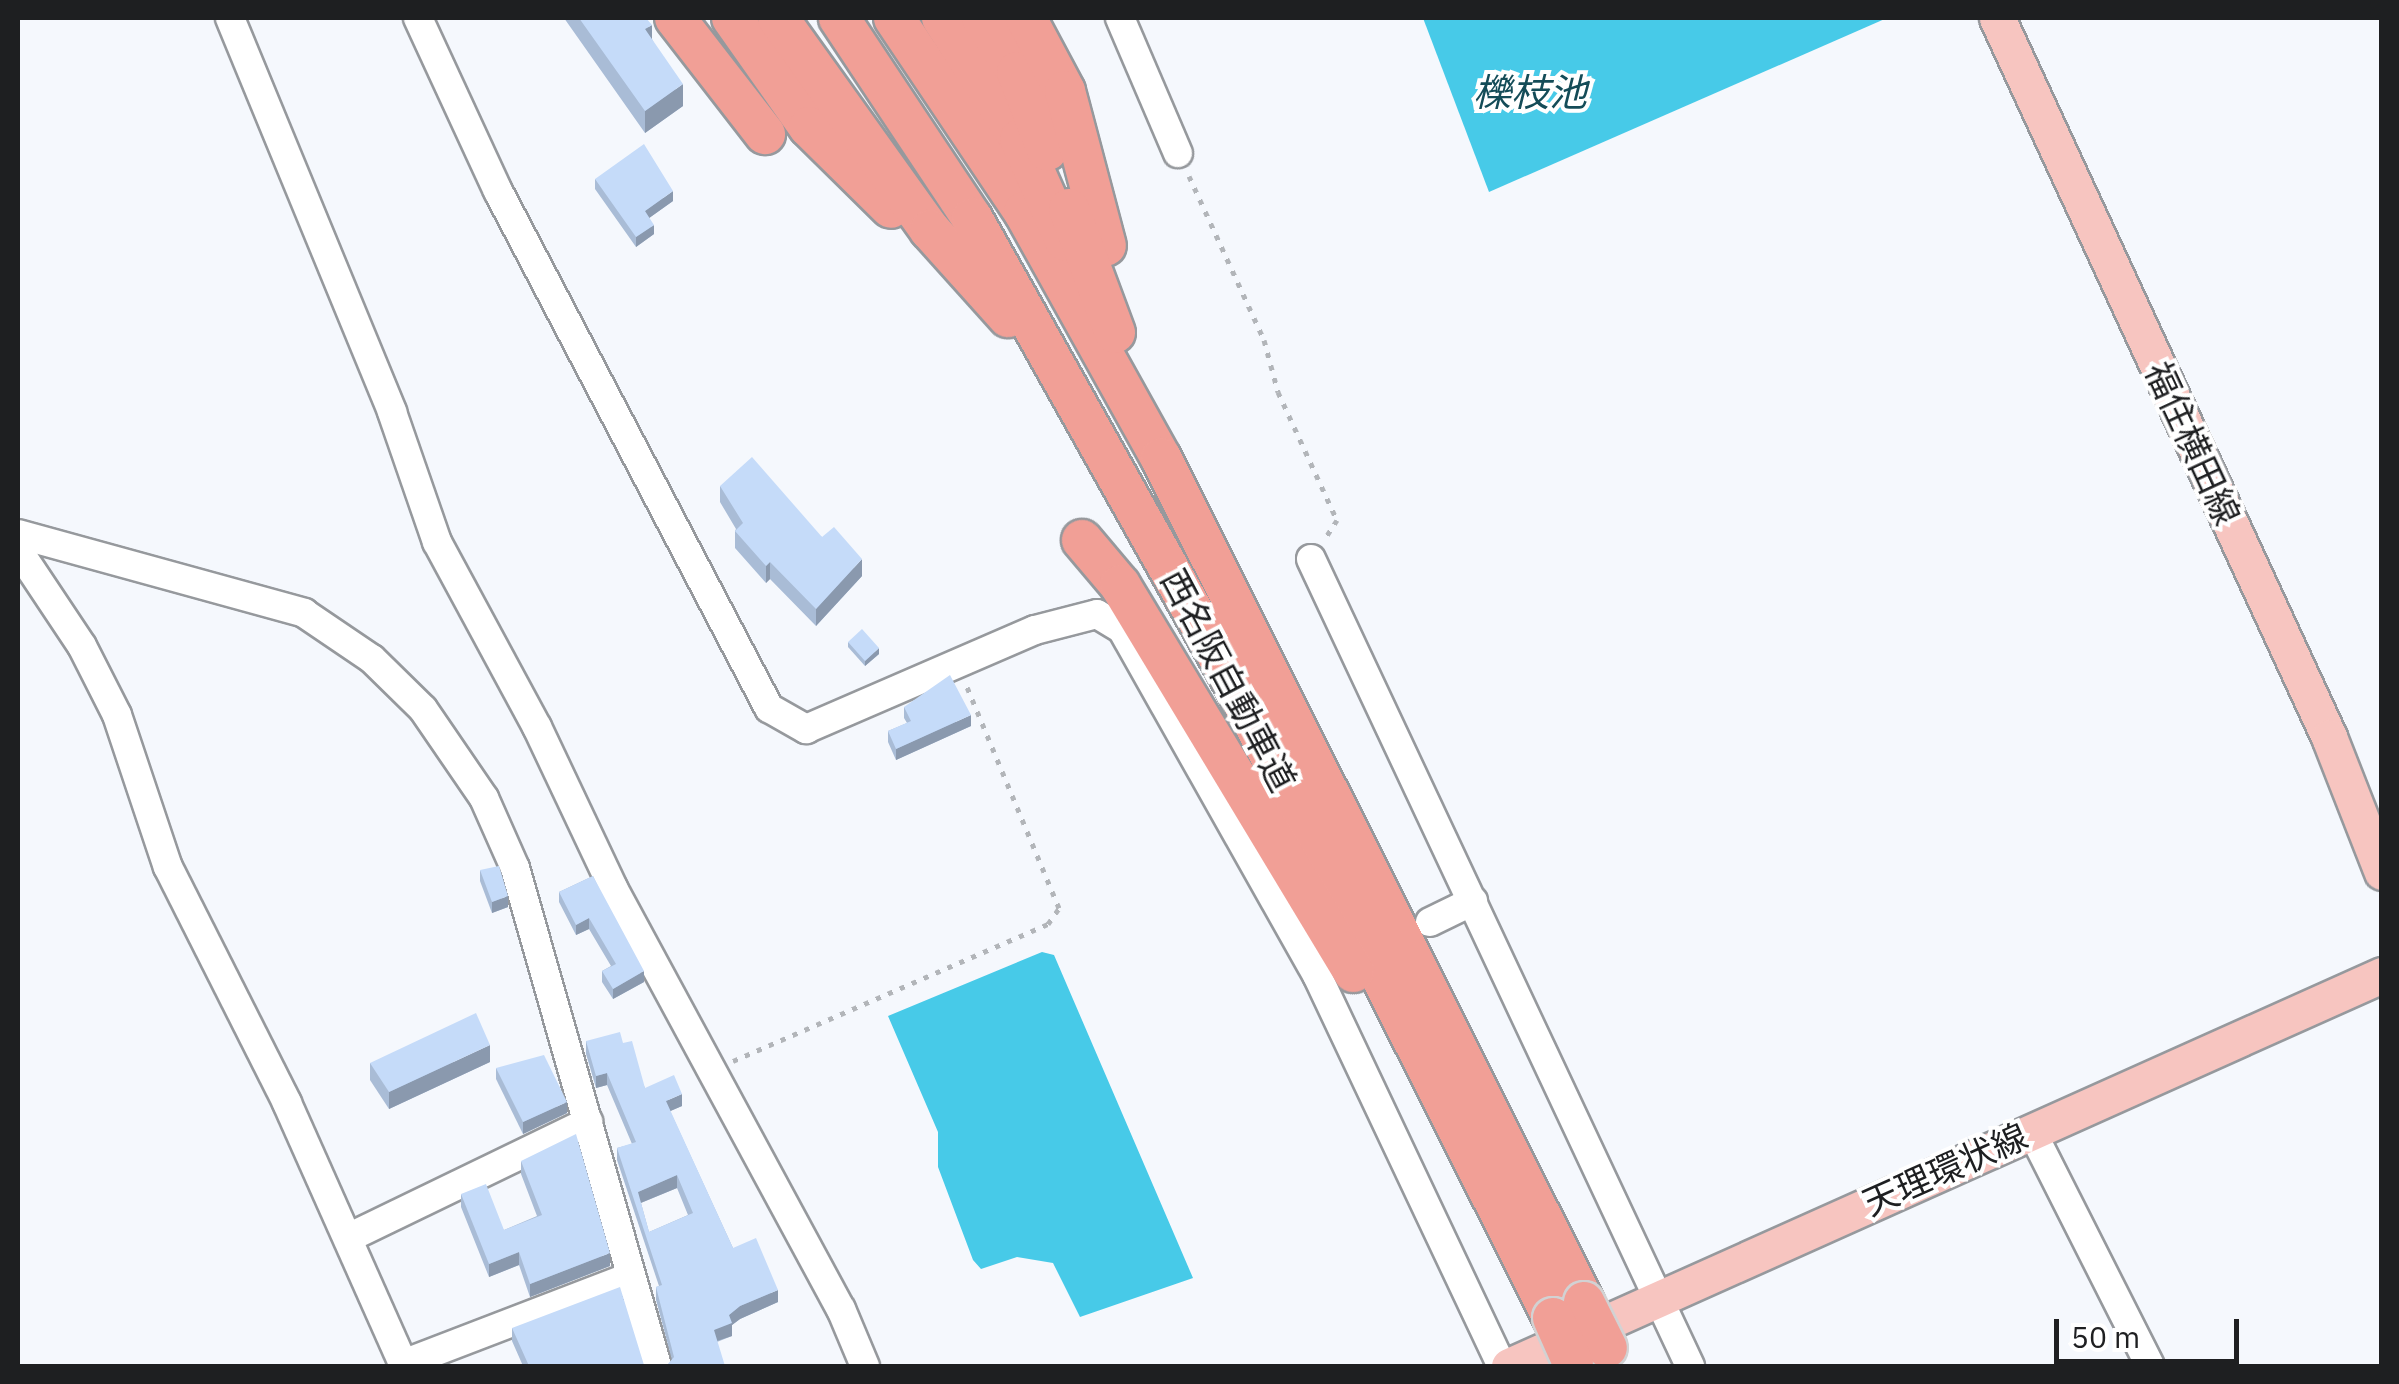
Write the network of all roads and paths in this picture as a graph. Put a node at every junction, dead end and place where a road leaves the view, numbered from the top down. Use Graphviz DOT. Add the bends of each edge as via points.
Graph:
graph roads {
  1 [pos="230,18"];
  2 [pos="418,18"];
  3 [pos="675,18"];
  4 [pos="700,18"];
  5 [pos="732,18"];
  6 [pos="754,18"];
  7 [pos="778,18"];
  8 [pos="800,18"];
  9 [pos="821,18"];
  10 [pos="839,18"];
  11 [pos="894,18"];
  12 [pos="922,18"];
  13 [pos="942,18"];
  14 [pos="963,18"];
  15 [pos="982,18"];
  16 [pos="1003,18"];
  17 [pos="1026,18"];
  18 [pos="1120,18"];
  19 [pos="1997,18"];
  20 [pos="1178,153"];
  21 [pos="911,228"];
  22 [pos="998,305"];
  23 [pos="1082,411"];
  24 [pos="1161,458"];
  25 [pos="18,534"];
  26 [pos="1082,540"];
  27 [pos="18,550"];
  28 [pos="1311,559"];
  29 [pos="956,660"];
  30 [pos="2382,872"];
  31 [pos="1473,902"];
  32 [pos="1430,922"];
  33 [pos="2382,975"];
  34 [pos="714,1069"];
  35 [pos="588,1122"];
  36 [pos="2031,1130"];
  37 [pos="1499,1206"];
  38 [pos="348,1238"];
  39 [pos="630,1276"];
  40 [pos="1656,1298"];
  41 [pos="1568,1310"];
  42 [pos="1592,1361"];
  43 [pos="396,1363"];
  44 [pos="658,1366"];
  45 [pos="865,1366"];
  46 [pos="1506,1366"];
  47 [pos="1690,1366"];
  48 [pos="2150,1366"];
  1 -- 34 [label="street" via="392,412 437,542 538,727 613,888"];
  2 -- 29 [label="street" via="498,191 770,708 806,729"];
  3 -- 4 [label="highway" via="765,134"];
  5 -- 21 [label="highway" via="809,127"];
  6 -- 21 [label="highway"];
  7 -- 22 [label="highway" via="930,230"];
  8 -- 23 [label="highway"];
  9 -- 23 [label="highway"];
  10 -- 23 [label="highway, 西名阪自動車道" via="972,218"];
  11 -- 24 [label="highway, 西名阪自動車道" via="1024,212"];
  12 -- 24 [label="highway" via="1022,170"];
  13 -- 24 [label="highway" via="1020,138"];
  14 -- 24 [label="highway" via="1003,76"];
  15 -- 24 [label="highway" via="1018,72"];
  16 -- 24 [label="highway" via="1027,59"];
  17 -- 24 [label="highway" via="1065,91"];
  18 -- 20 [label="street"];
  19 -- 30 [label="main road, 福住横田線" via="2329,737"];
  20 -- 28 [label="path" via="1337,520"];
  21 -- 22 [label="highway"];
  22 -- 23 [label="highway"];
  23 -- 37 [label="highway, 西名阪自動車道" via="1236,686"];
  24 -- 41 [label="highway, 西名阪自動車道"];
  25 -- 35 [label="street" via="304,613 372,660 423,710 484,798 515,868"];
  26 -- 37 [label="highway" via="1120,585 1361,984 1469,1183"];
  27 -- 38 [label="street" via="82,646 117,715 176,885"];
  28 -- 31 [label="street"];
  29 -- 34 [label="path" via="1059,908 1048,924"];
  29 -- 46 [label="street" via="1097,614 1122,629 1322,972"];
  31 -- 32 [label="street"];
  31 -- 40 [label="street"];
  33 -- 36 [label="main road, 天理環状線"];
  34 -- 45 [label="street" via="842,1309"];
  35 -- 38 [label="street"];
  35 -- 39 [label="street"];
  36 -- 40 [label="main road, 天理環状線"];
  36 -- 48 [label="street"];
  37 -- 41 [label="highway, 西名阪自動車道"];
  38 -- 43 [label="street"];
  39 -- 43 [label="street"];
  39 -- 44 [label="street"];
  40 -- 46 [label="main road, 天理環状線"];
  40 -- 47 [label="street"];
  41 -- 42 [label="highway, 西名阪自動車道, bridge"];
}
